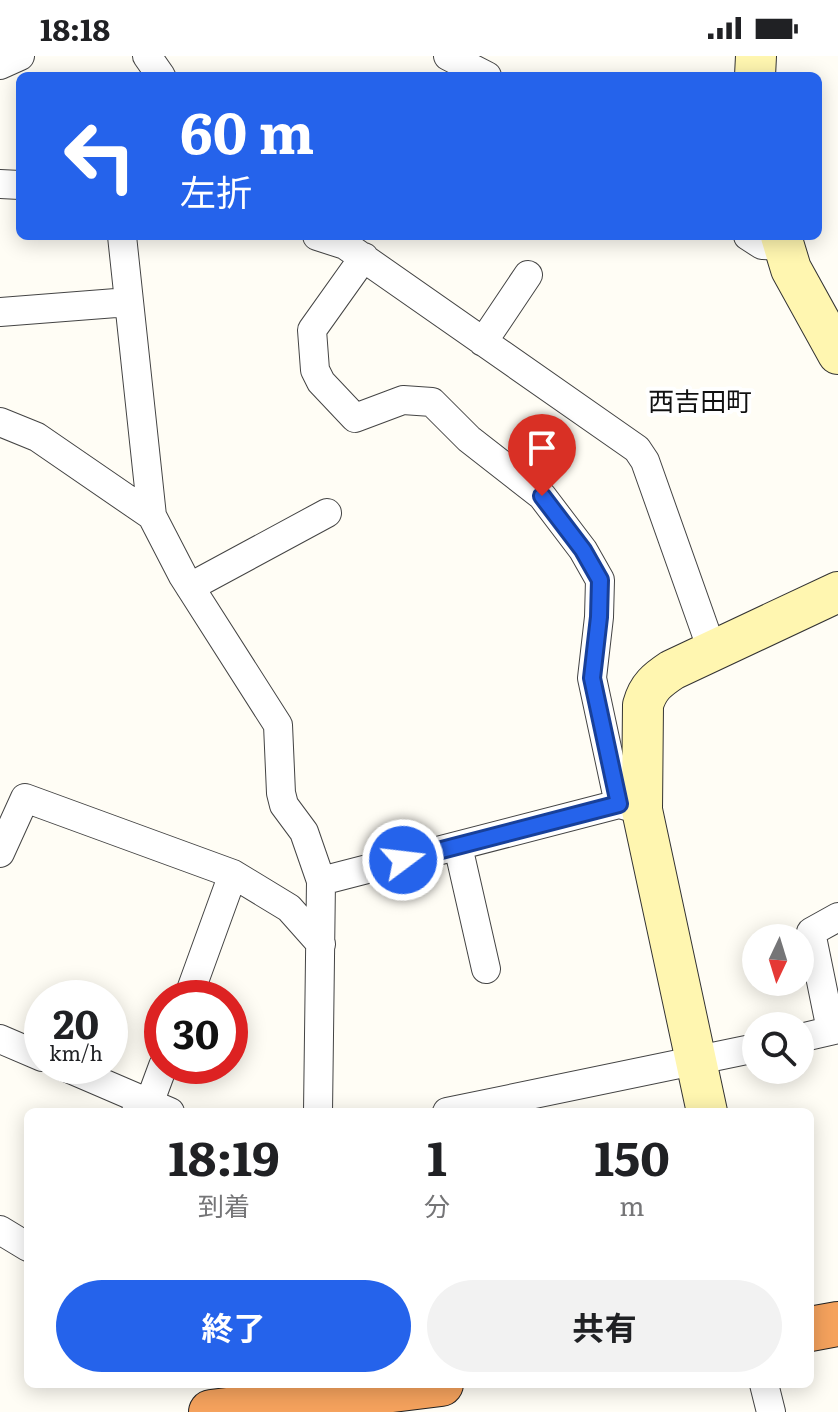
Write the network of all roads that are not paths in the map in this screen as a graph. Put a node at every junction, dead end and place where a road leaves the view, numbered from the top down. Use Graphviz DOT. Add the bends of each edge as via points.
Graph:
graph roads {
  1 [pos="20,56"];
  2 [pos="448,56"];
  3 [pos="0,65"];
  4 [pos="479,72"];
  5 [pos="122,240"];
  6 [pos="329,240"];
  7 [pos="772,240"];
  8 [pos="364,257"];
  9 [pos="528,275"];
  10 [pos="129,302"];
  11 [pos="0,312"];
  12 [pos="483,342"];
  13 [pos="838,354"];
  14 [pos="0,422"];
  15 [pos="327,513"];
  16 [pos="152,516"];
  17 [pos="190,587"];
  18 [pos="838,592"];
  19 [pos="712,650"];
  20 [pos="631,807"];
  21 [pos="458,846"];
  22 [pos="0,853"];
  23 [pos="233,874"];
  24 [pos="321,881"];
  25 [pos="838,917"];
  26 [pos="321,944"];
  27 [pos="486,969"];
  28 [pos="195,980"];
  29 [pos="835,1029"];
  30 [pos="814,1034"];
  31 [pos="0,1039"];
  32 [pos="24,1049"];
  33 [pos="742,1051"];
  34 [pos="696,1062"];
  35 [pos="99,1084"];
  36 [pos="156,1084"];
  37 [pos="148,1108"];
  38 [pos="150,1108"];
  39 [pos="318,1108"];
  40 [pos="467,1108"];
  41 [pos="706,1108"];
  42 [pos="0,1230"];
  43 [pos="24,1245"];
  44 [pos="838,1324"];
  45 [pos="814,1328"];
  46 [pos="406,1388"];
  47 [pos="765,1388"];
  48 [pos="308,1399"];
  49 [pos="211,1412"];
  50 [pos="771,1412"];
  1 -- 3 [label="street"];
  2 -- 4 [label="street"];
  5 -- 10 [label="street"];
  6 -- 8 [label="street"];
  7 -- 13 [label="street"];
  8 -- 12 [label="street"];
  8 -- 20 [label="street" via="312,330 315,370 355,418 403,400 432,402 469,439 542,496 583,550 600,580 592,678"];
  9 -- 12 [label="street"];
  10 -- 11 [label="street"];
  10 -- 16 [label="street"];
  12 -- 19 [label="street" via="637,449"];
  14 -- 16 [label="street" via="37,437"];
  15 -- 17 [label="street"];
  16 -- 17 [label="street"];
  17 -- 24 [label="street" via="278,725 284,805 304,832"];
  18 -- 19 [label="street"];
  19 -- 20 [label="street" via="656,680 646,692"];
  20 -- 21 [label="street"];
  20 -- 34 [label="street"];
  21 -- 24 [label="street"];
  21 -- 27 [label="street"];
  22 -- 23 [label="street" via="25,798"];
  23 -- 26 [label="street" via="289,908"];
  23 -- 28 [label="street"];
  24 -- 26 [label="street"];
  25 -- 29 [label="street" via="811,932"];
  26 -- 39 [label="street"];
  29 -- 30 [label="street"];
  31 -- 32 [label="street"];
  33 -- 34 [label="street"];
  34 -- 40 [label="street"];
  34 -- 41 [label="street"];
  35 -- 37 [label="street"];
  36 -- 38 [label="street"];
  42 -- 43 [label="street"];
  44 -- 45 [label="highway"];
  46 -- 48 [label="highway"];
  47 -- 50 [label="street"];
  48 -- 49 [label="highway"];
}
